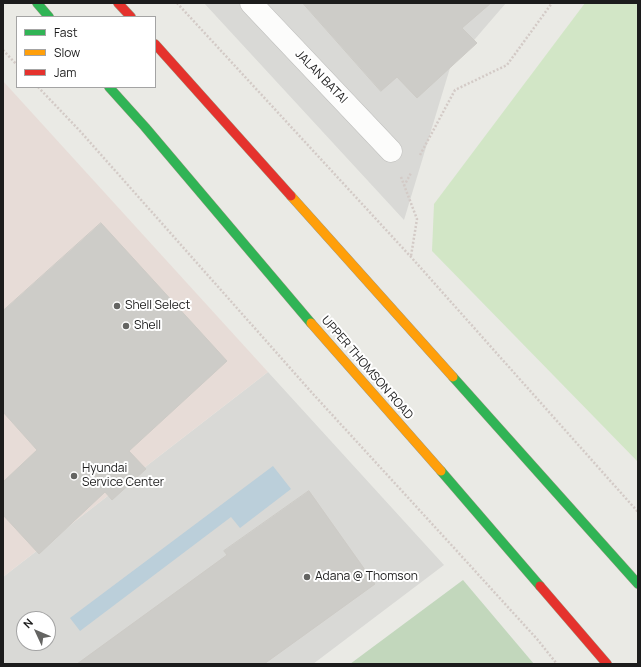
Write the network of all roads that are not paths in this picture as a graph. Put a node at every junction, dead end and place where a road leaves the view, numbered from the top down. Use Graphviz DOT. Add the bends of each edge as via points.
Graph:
graph roads {
  1 [pos="37,3"];
  2 [pos="118,3"];
  3 [pos="251,3"];
  4 [pos="48,16"];
  5 [pos="130,16"];
  6 [pos="156,45"];
  7 [pos="110,88"];
  8 [pos="391,151"];
  9 [pos="638,584"];
  10 [pos="607,664"];
  1 -- 4 [label="main road"];
  2 -- 5 [label="main road"];
  3 -- 8 [label="street, JALAN BATAI"];
  6 -- 9 [label="main road"];
  7 -- 10 [label="main road, UPPER THOMSON ROAD"];
}
